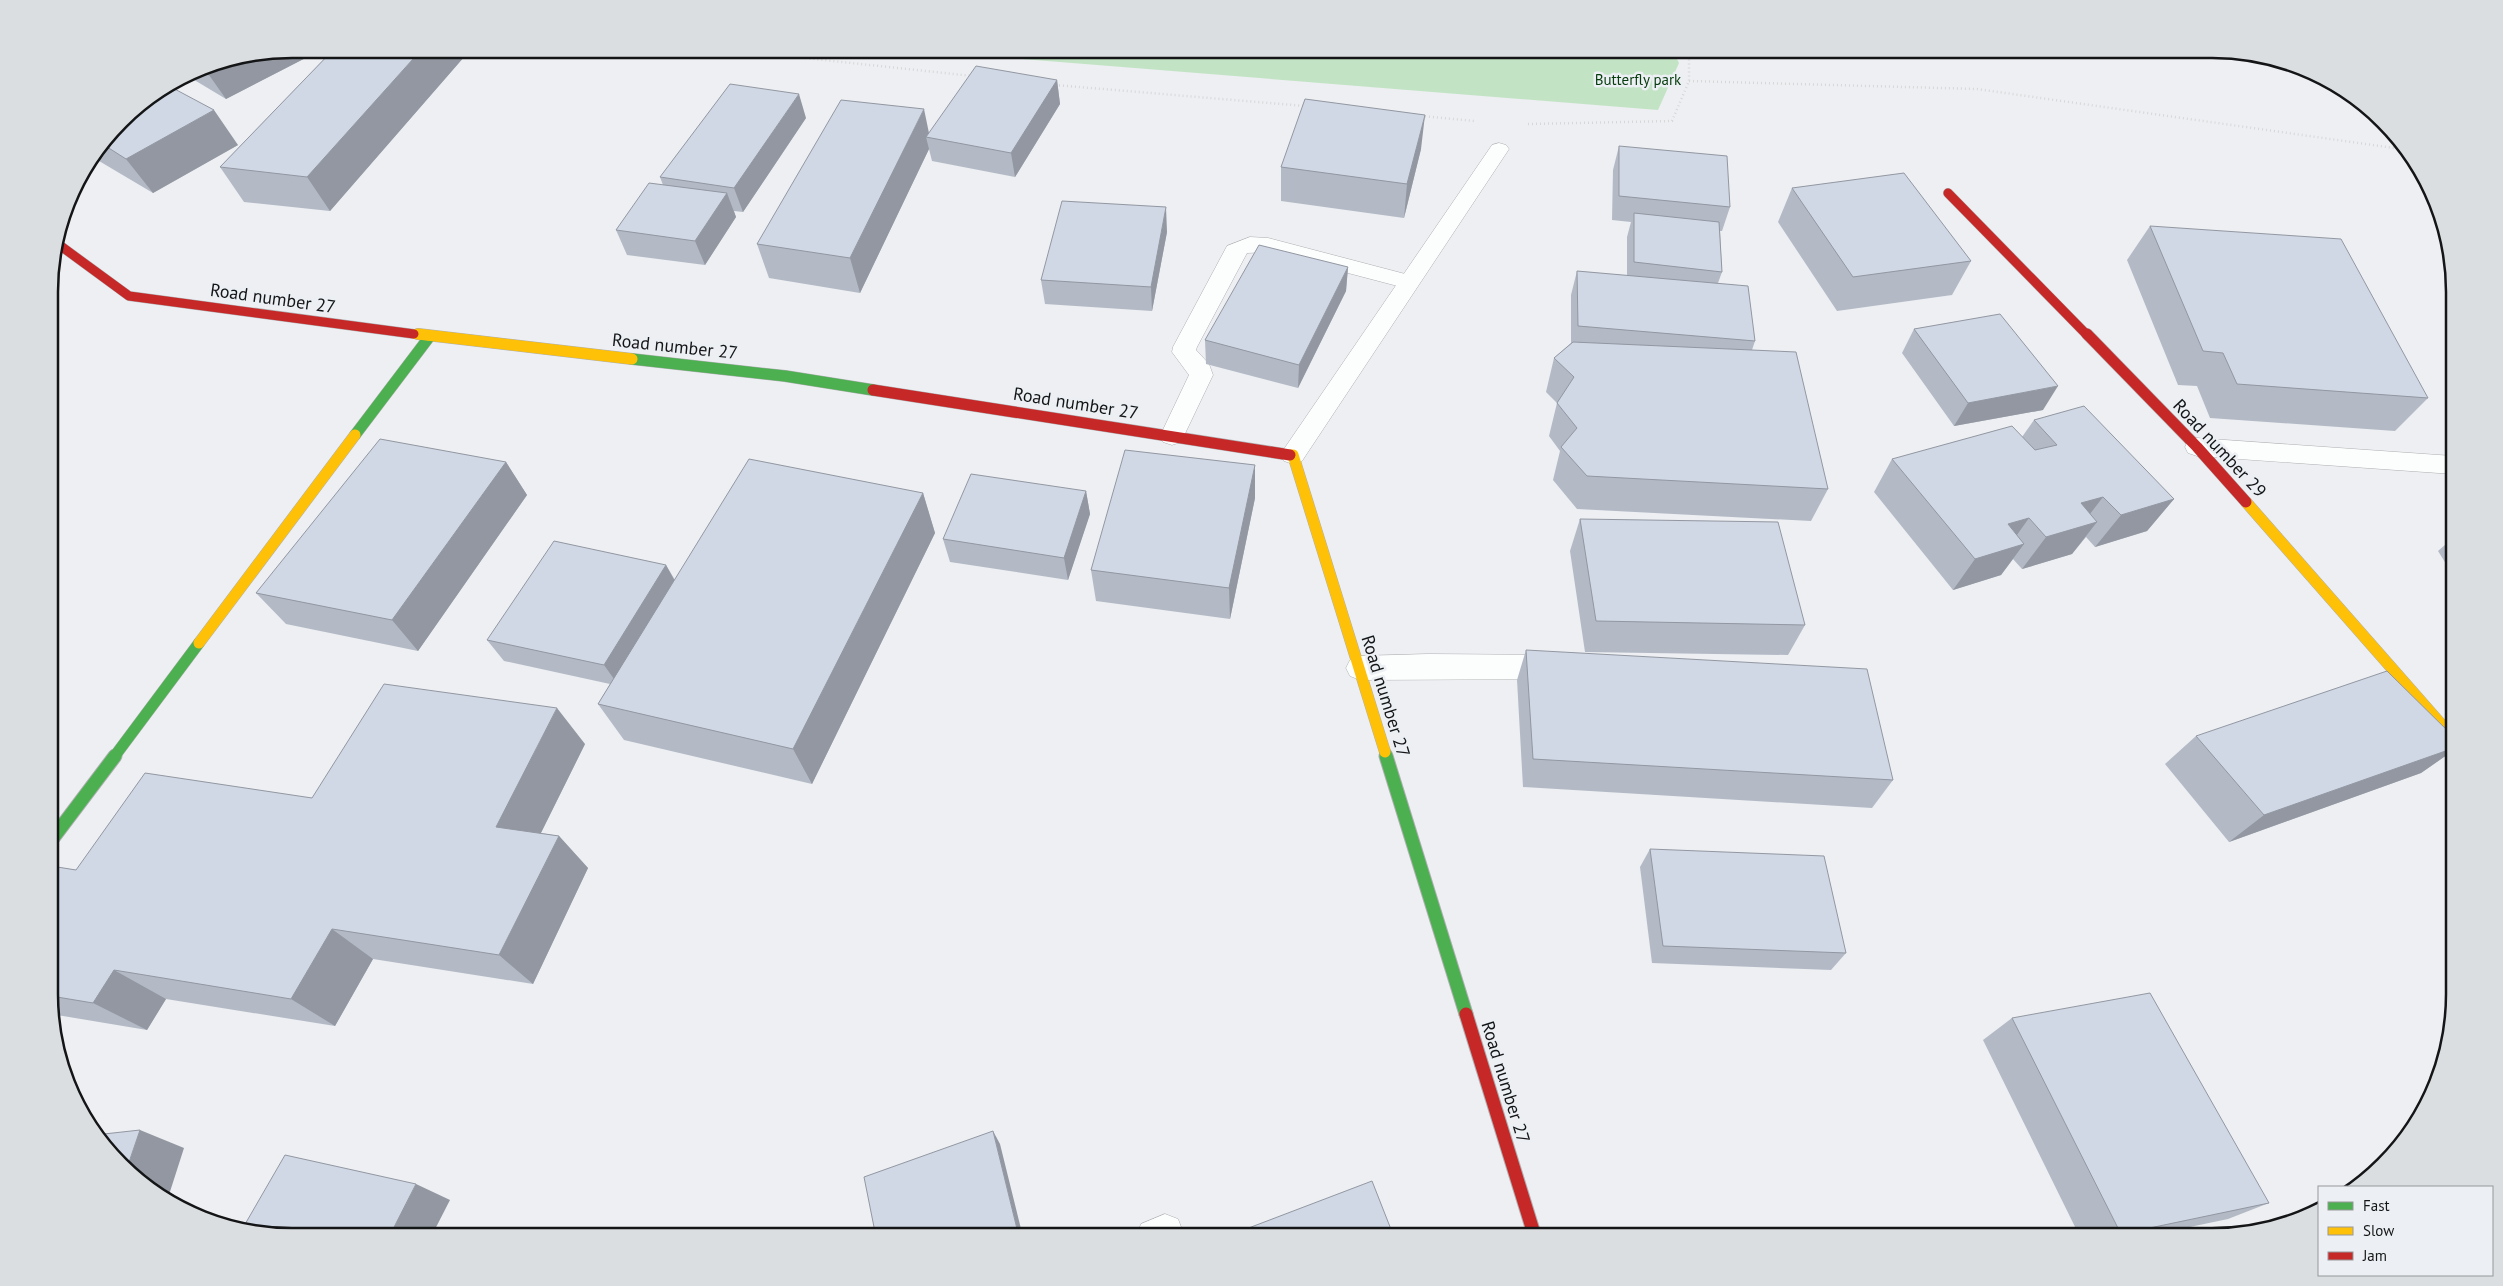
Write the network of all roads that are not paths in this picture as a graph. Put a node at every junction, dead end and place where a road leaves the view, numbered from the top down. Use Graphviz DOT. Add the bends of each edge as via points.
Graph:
graph roads {
  1 [pos="1499,149"];
  2 [pos="1948,193"];
  3 [pos="62,247"];
  4 [pos="1409,282"];
  5 [pos="430,336"];
  6 [pos="1172,436"];
  7 [pos="2198,447"];
  8 [pos="1293,455"];
  9 [pos="2446,465"];
  10 [pos="1360,668"];
  11 [pos="1585,668"];
  12 [pos="2446,730"];
  13 [pos="58,831"];
  14 [pos="1533,1228"];
  1 -- 4 [label="street"];
  2 -- 7 [label="street, Road number 29"];
  3 -- 5 [label="street, Road number 27" via="129,296"];
  4 -- 6 [label="street" via="1268,245 1248,243 1234,251 1185,347 1186,356 1201,370 1201,375"];
  4 -- 8 [label="street"];
  5 -- 6 [label="street, Road number 27" via="785,376"];
  5 -- 13 [label="street"];
  6 -- 8 [label="street, Road number 27"];
  7 -- 9 [label="street"];
  7 -- 12 [label="street, Road number 29"];
  8 -- 10 [label="street, Road number 27"];
  10 -- 11 [label="street"];
  10 -- 14 [label="street, Road number 27"];
}
